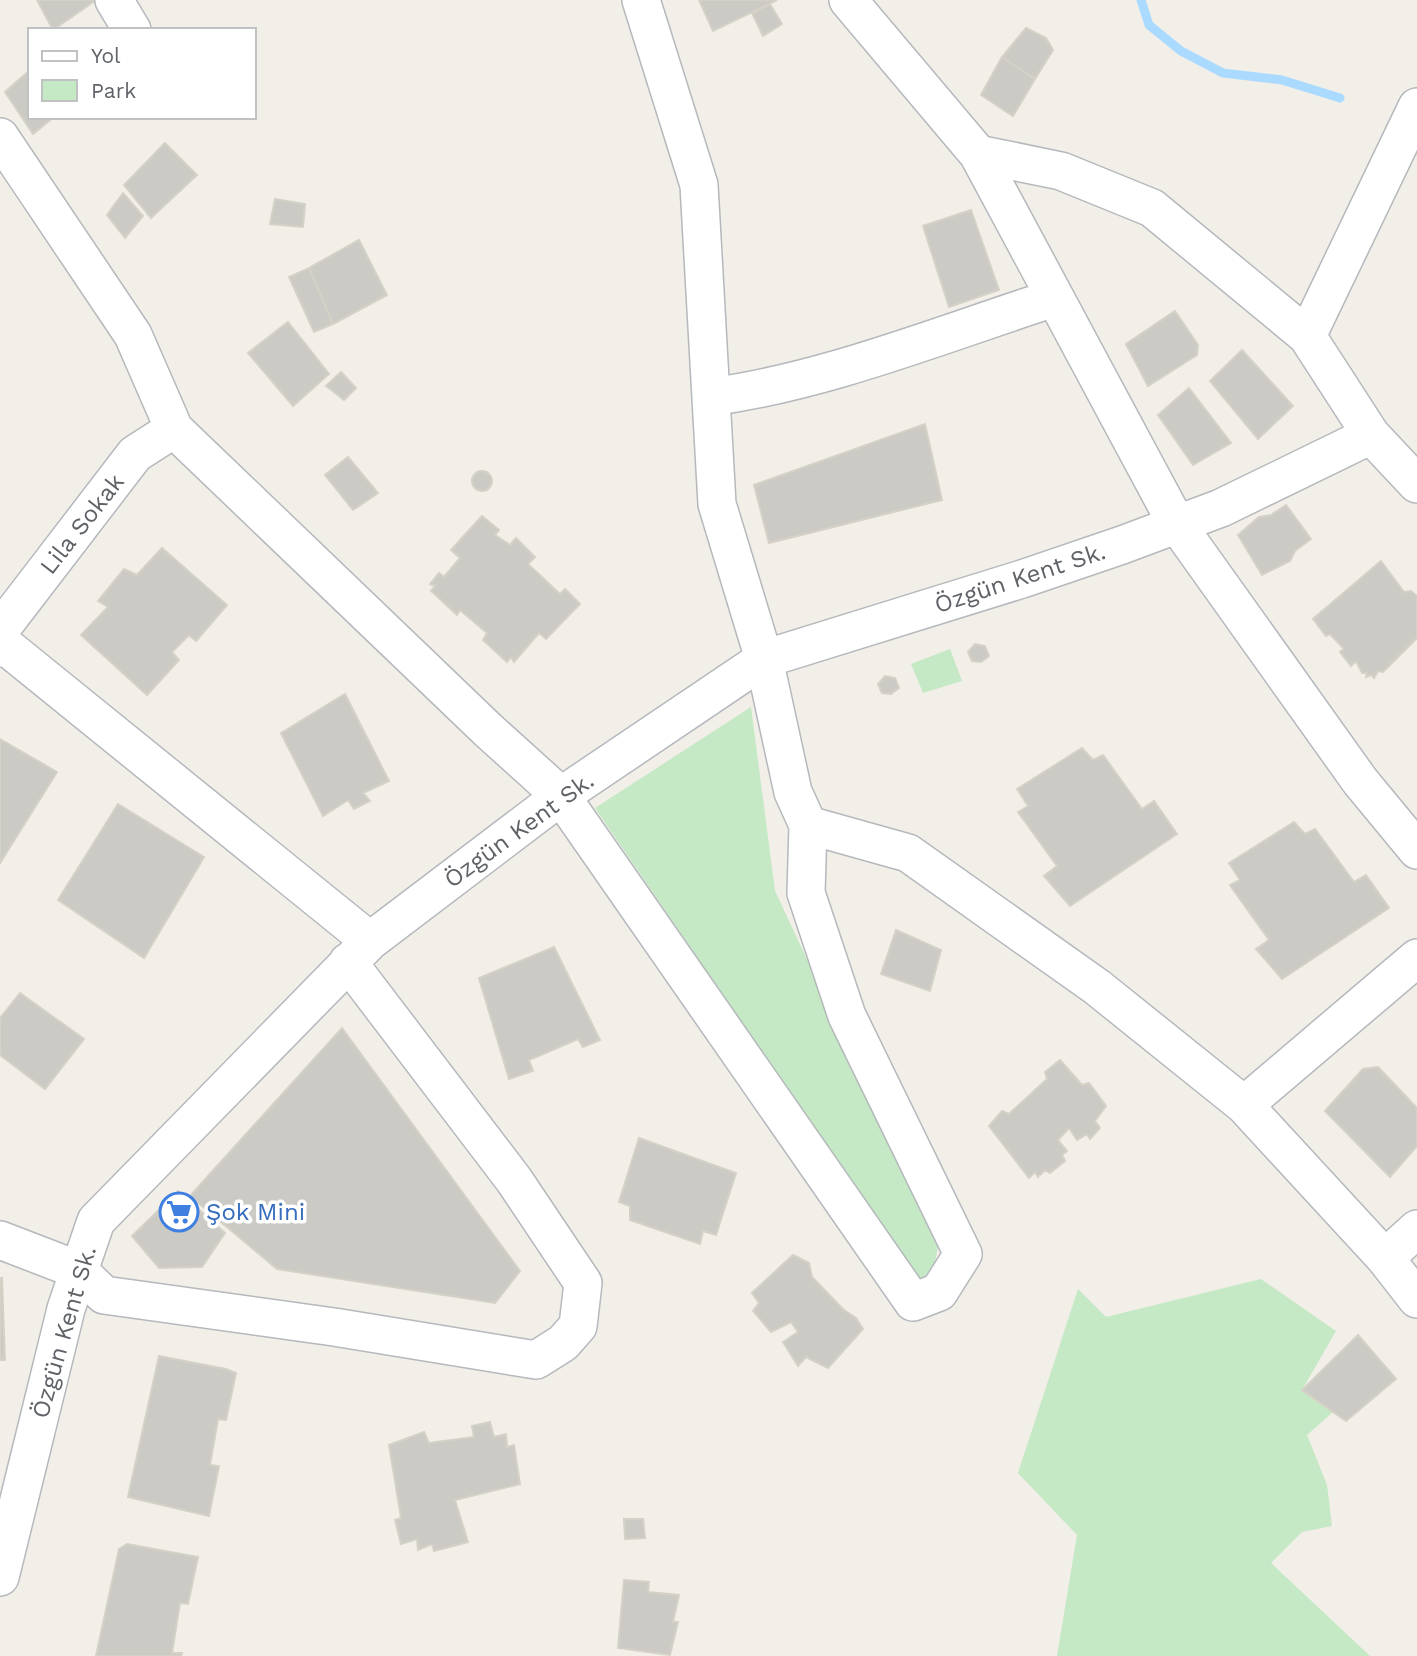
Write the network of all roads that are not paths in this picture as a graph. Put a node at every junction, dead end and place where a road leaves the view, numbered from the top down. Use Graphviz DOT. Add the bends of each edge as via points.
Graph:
graph roads {
  1 [pos="114,0"];
  2 [pos="641,0"];
  3 [pos="848,0"];
  4 [pos="131,28"];
  5 [pos="1417,107"];
  6 [pos="0,137"];
  7 [pos="978,154"];
  8 [pos="1054,298"];
  9 [pos="1307,336"];
  10 [pos="710,397"];
  11 [pos="174,429"];
  12 [pos="1371,435"];
  13 [pos="1417,484"];
  14 [pos="1176,523"];
  15 [pos="0,630"];
  16 [pos="0,648"];
  17 [pos="764,659"];
  18 [pos="561,796"];
  19 [pos="808,825"];
  20 [pos="1417,850"];
  21 [pos="359,951"];
  22 [pos="1417,958"];
  23 [pos="1244,1105"];
  24 [pos="1417,1229"];
  25 [pos="0,1240"];
  26 [pos="1385,1258"];
  27 [pos="78,1269"];
  28 [pos="1417,1299"];
  29 [pos="0,1577"];
  1 -- 4 [label="street"];
  2 -- 10 [label="street" via="699,185"];
  3 -- 7 [label="street"];
  5 -- 9 [label="street"];
  6 -- 11 [label="street" via="133,335"];
  7 -- 8 [label="street"];
  7 -- 9 [label="street" via="1061,171 1152,208"];
  8 -- 10 [label="street" via="813,376"];
  8 -- 14 [label="street"];
  9 -- 12 [label="street"];
  10 -- 17 [label="street" via="717,504"];
  11 -- 15 [label="street, Lila Sokak" via="135,454"];
  11 -- 18 [label="street"];
  12 -- 13 [label="street"];
  12 -- 14 [label="street, Özgün Kent Sk." via="1221,508"];
  14 -- 17 [label="street, Özgün Kent Sk." via="1022,579"];
  14 -- 20 [label="street" via="1360,781"];
  16 -- 21 [label="street" via="8,648"];
  17 -- 18 [label="street, Özgün Kent Sk."];
  17 -- 19 [label="street" via="793,792"];
  18 -- 19 [label="street" via="913,1302 939,1292 963,1254 846,1016 806,893"];
  18 -- 21 [label="street, Özgün Kent Sk."];
  19 -- 23 [label="street" via="908,853 1097,987"];
  21 -- 27 [label="street, Özgün Kent Sk." via="96,1221"];
  21 -- 27 [label="street" via="583,1283 578,1326 563,1343 536,1360 104,1296"];
  22 -- 23 [label="street"];
  23 -- 26 [label="street"];
  24 -- 26 [label="street"];
  25 -- 27 [label="street"];
  26 -- 28 [label="street"];
  27 -- 29 [label="street, Özgün Kent Sk."];
}
